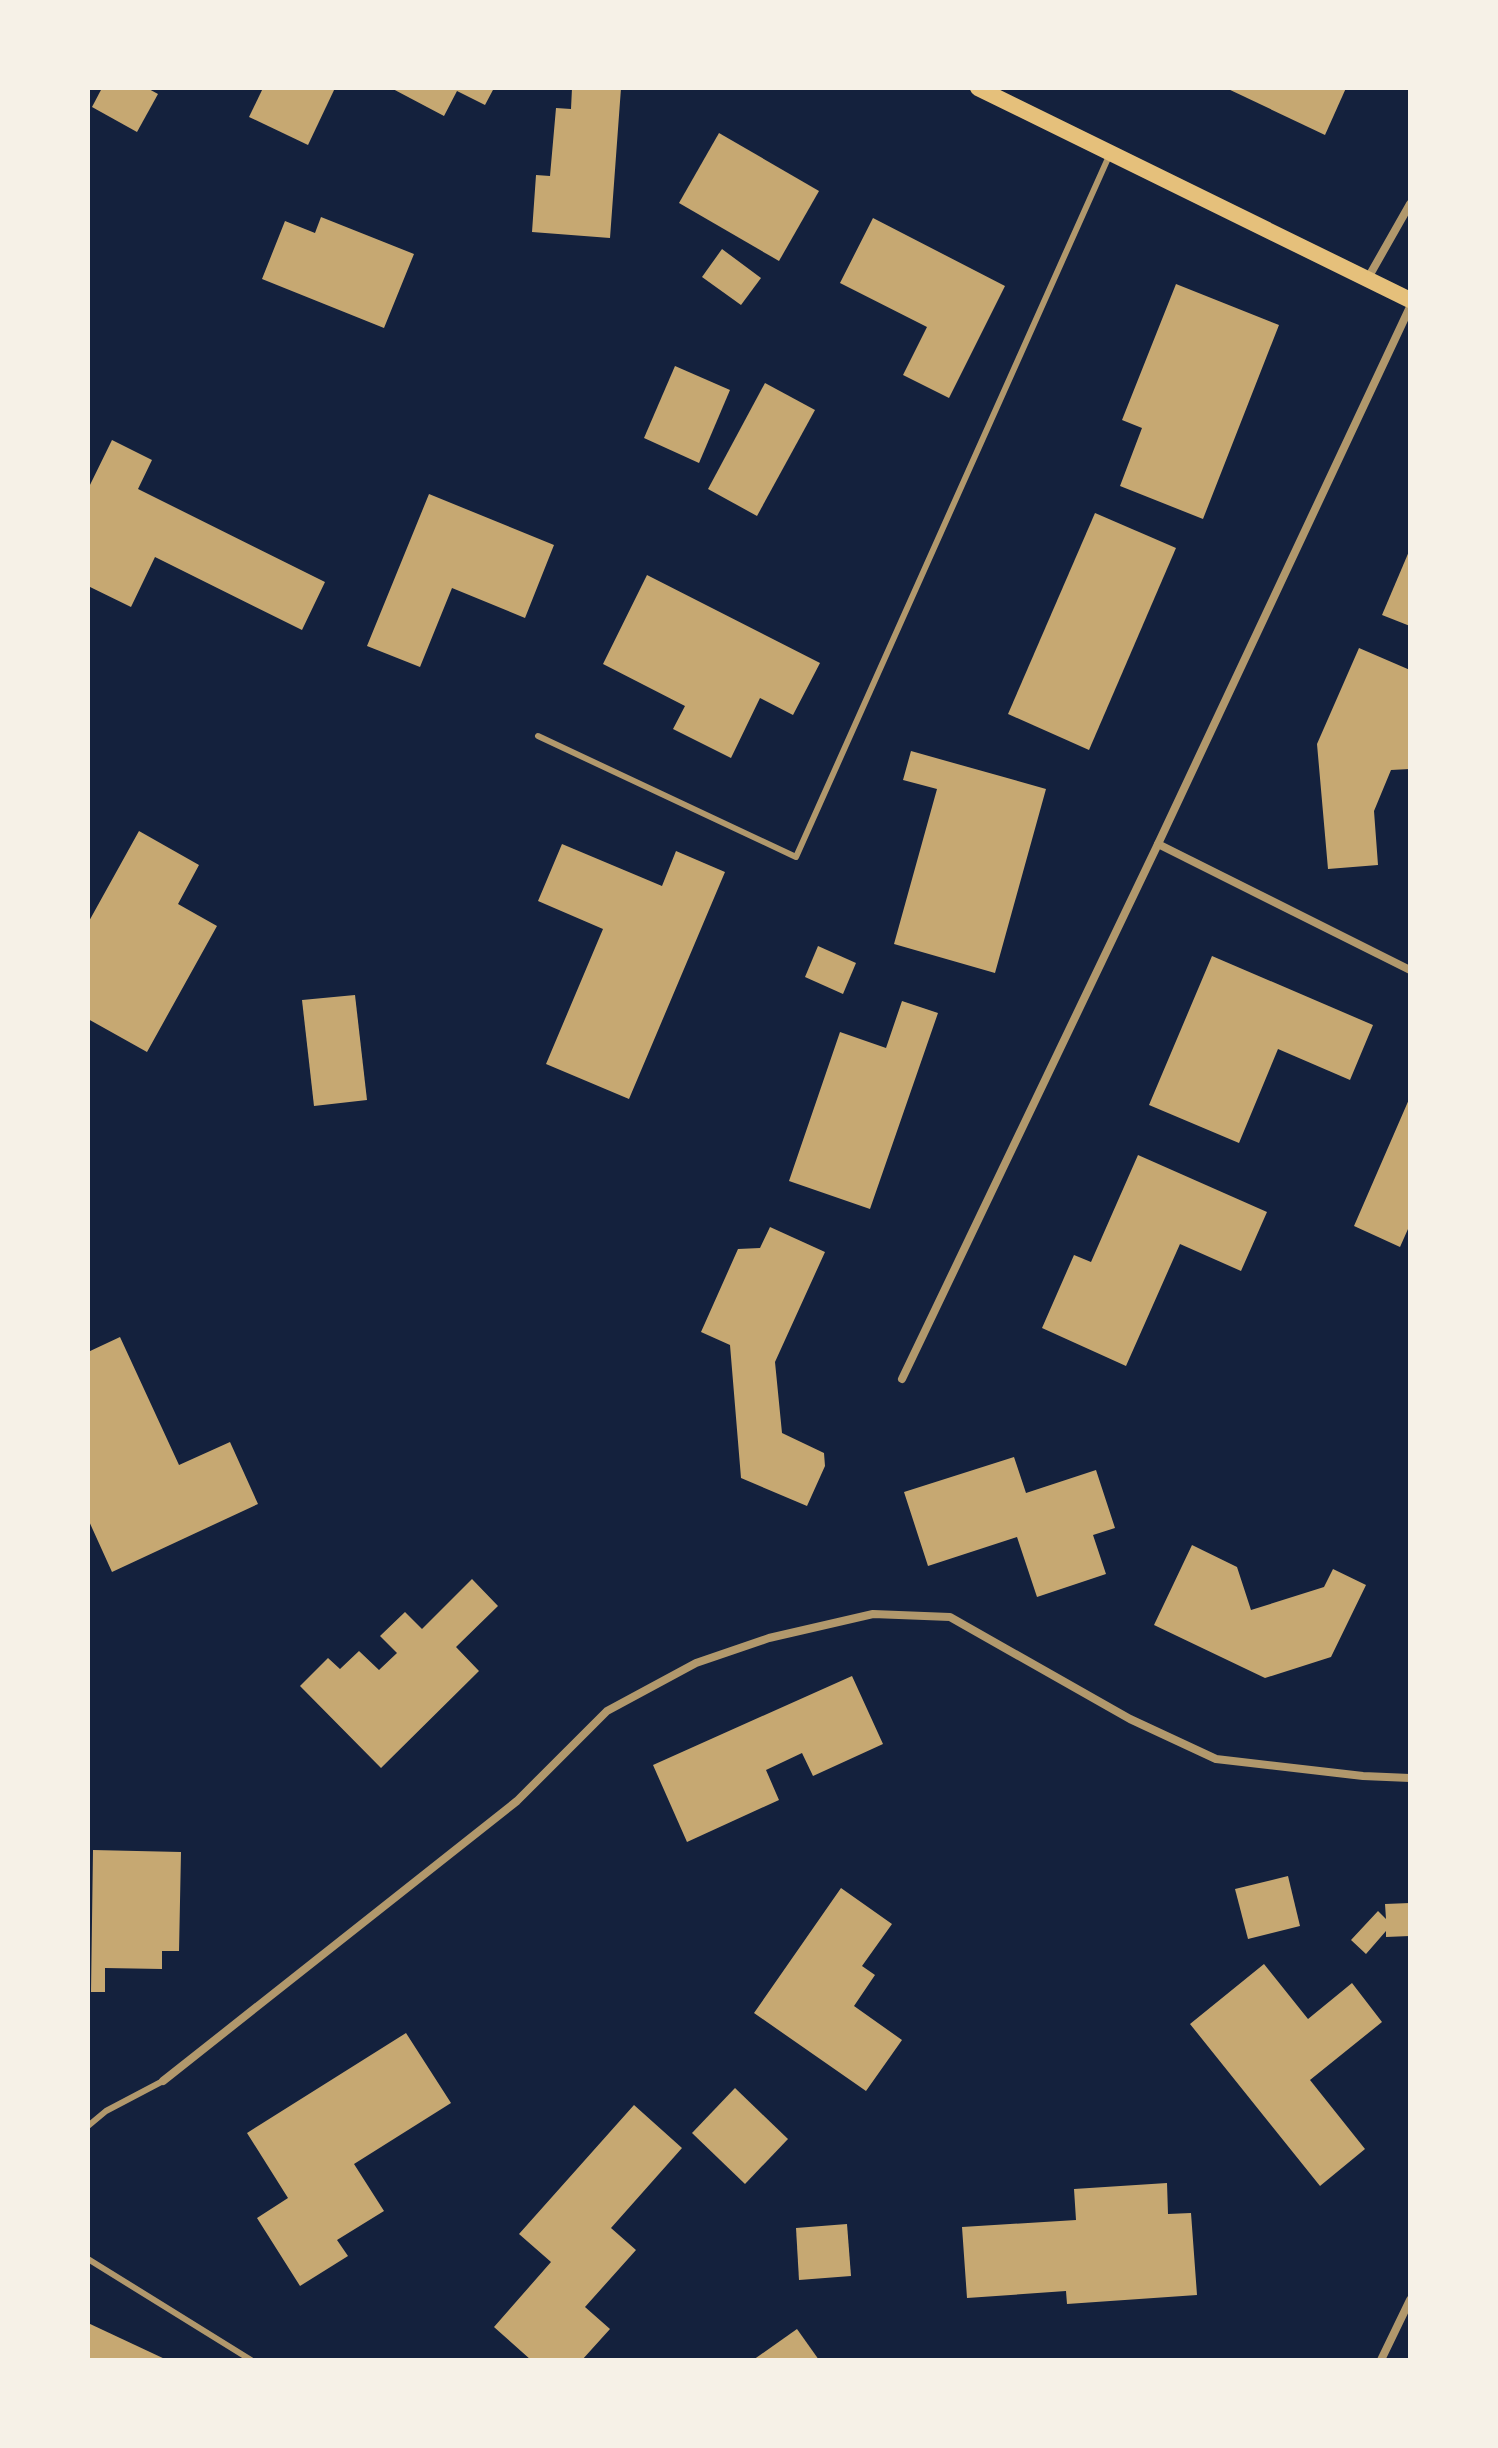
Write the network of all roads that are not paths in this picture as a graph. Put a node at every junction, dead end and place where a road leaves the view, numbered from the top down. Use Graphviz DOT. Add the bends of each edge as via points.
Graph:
graph roads {
  1 [pos="978,88"];
  2 [pos="1110,152"];
  3 [pos="1410,204"];
  4 [pos="1368,278"];
  5 [pos="1410,300"];
  6 [pos="1410,307"];
  7 [pos="538,736"];
  8 [pos="1158,844"];
  9 [pos="1410,970"];
  10 [pos="902,1379"];
  11 [pos="1410,1778"];
  12 [pos="163,2081"];
  13 [pos="88,2126"];
  14 [pos="88,2259"];
  15 [pos="1410,2300"];
  16 [pos="251,2360"];
  17 [pos="1381,2360"];
  1 -- 2 [label="main road"];
  2 -- 4 [label="main road"];
  2 -- 7 [label="lane" via="796,857"];
  3 -- 4 [label="street"];
  4 -- 5 [label="main road"];
  6 -- 8 [label="street"];
  8 -- 9 [label="street"];
  8 -- 10 [label="street"];
  11 -- 12 [label="street" via="1216,1759 1130,1719 950,1617 873,1614 780,1636 696,1663 607,1711 517,1801"];
  12 -- 13 [label="lane"];
  14 -- 16 [label="lane"];
  15 -- 17 [label="street"];
}
